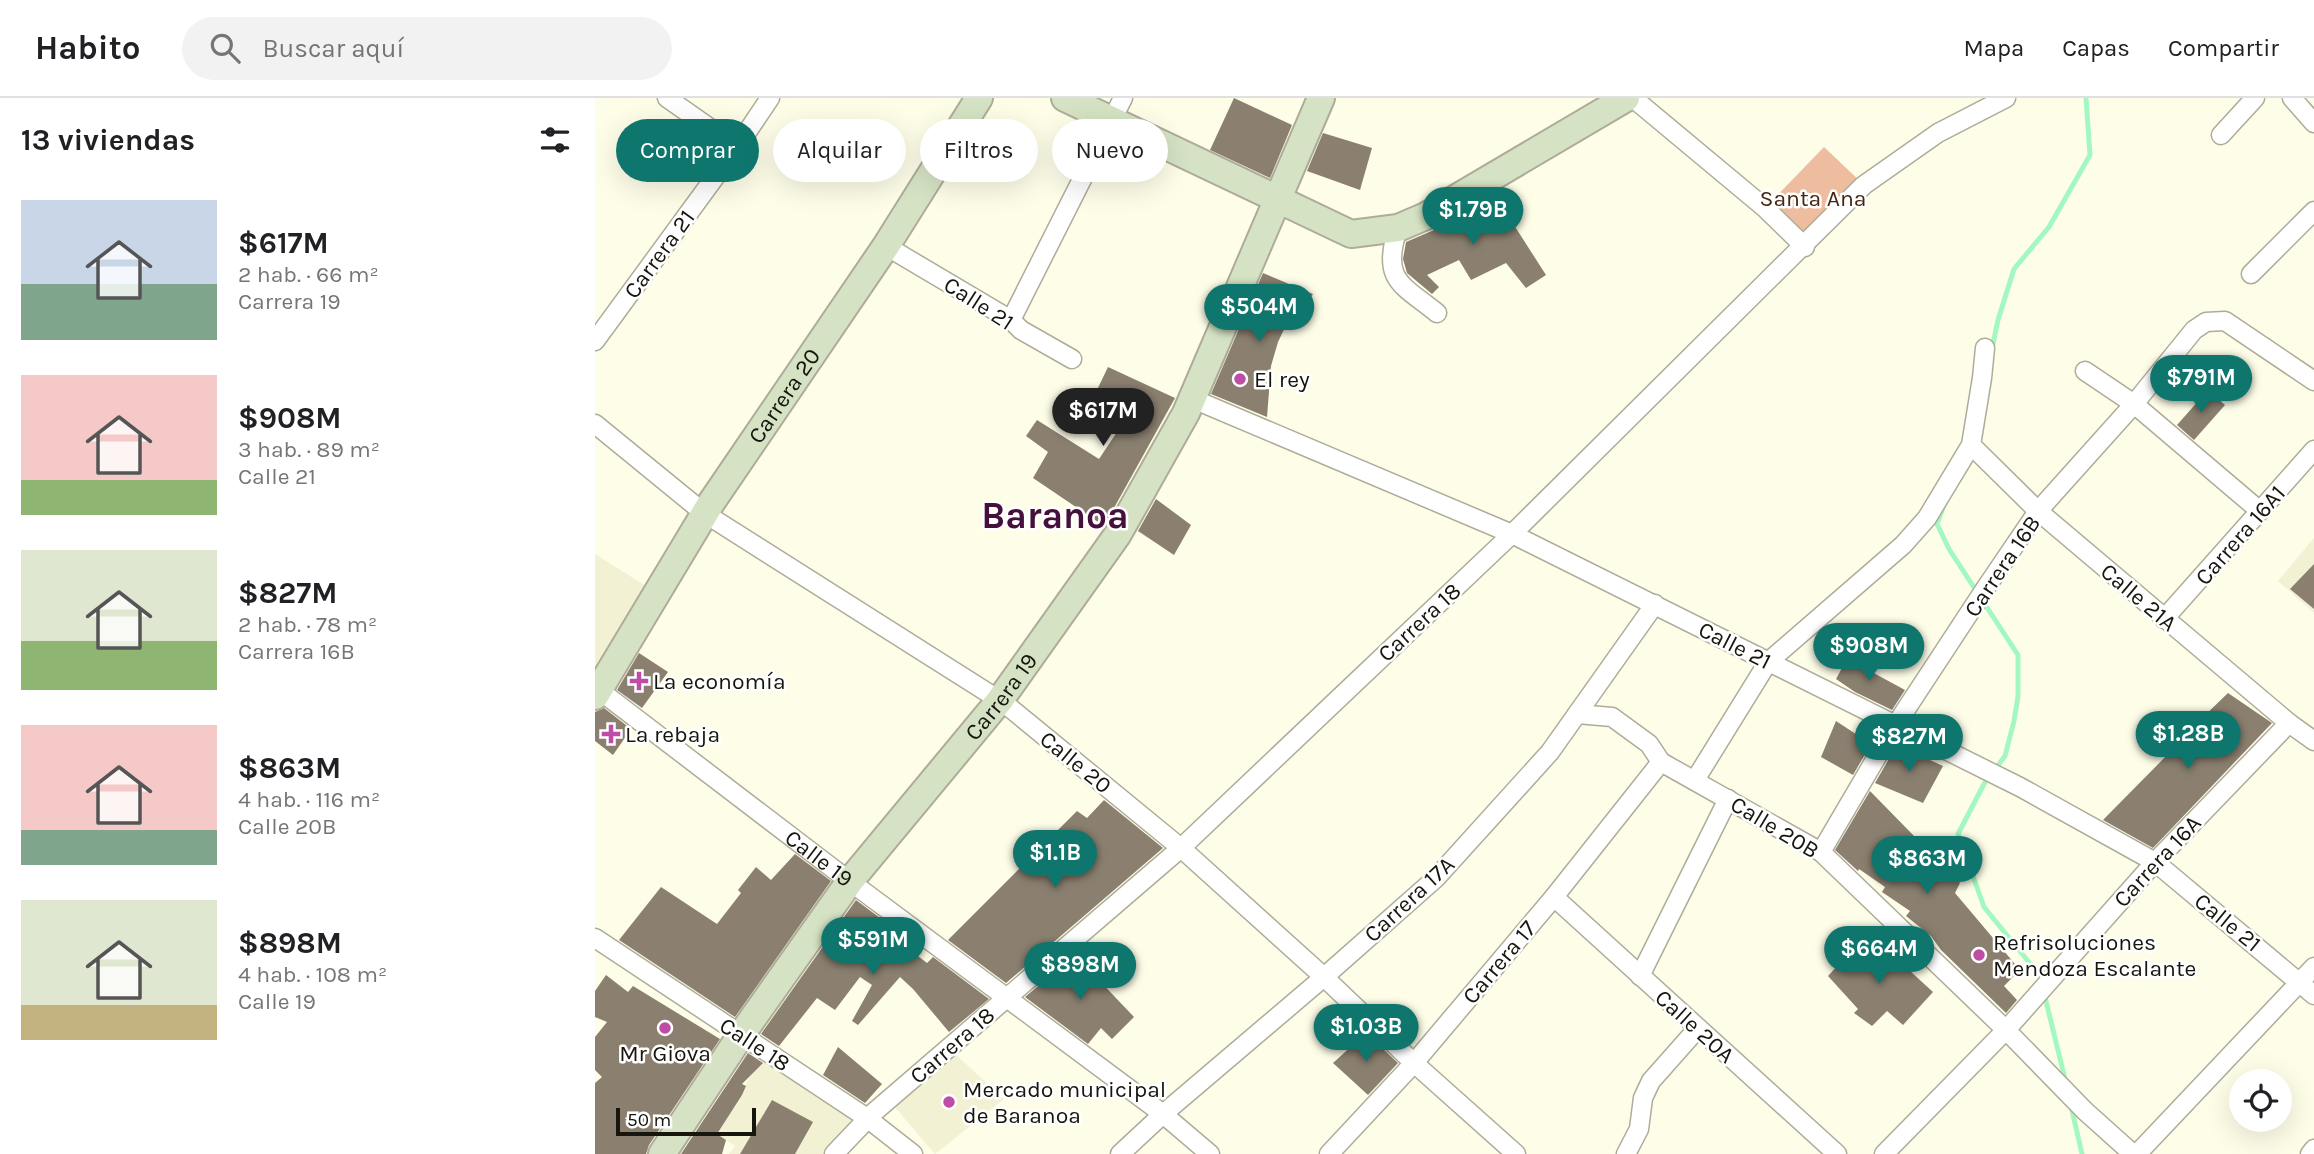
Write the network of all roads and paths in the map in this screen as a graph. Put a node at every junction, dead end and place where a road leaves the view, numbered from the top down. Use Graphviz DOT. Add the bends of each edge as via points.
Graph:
graph roads {
  1 [pos="667,98"];
  2 [pos="770,98"];
  3 [pos="979,98"];
  4 [pos="1065,98"];
  5 [pos="1321,98"];
  6 [pos="1626,98"];
  7 [pos="1633,98"];
  8 [pos="2006,98"];
  9 [pos="2255,98"];
  10 [pos="2292,98"];
  11 [pos="1118,110"];
  12 [pos="697,119"];
  13 [pos="756,119"];
  14 [pos="2314,123"];
  15 [pos="2221,135"];
  16 [pos="711,182"];
  17 [pos="1278,200"];
  18 [pos="2314,211"];
  19 [pos="1398,228"];
  20 [pos="886,246"];
  21 [pos="1805,247"];
  22 [pos="2251,274"];
  23 [pos="1437,313"];
  24 [pos="1011,320"];
  25 [pos="595,341"];
  26 [pos="1985,348"];
  27 [pos="1072,359"];
  28 [pos="2085,371"];
  29 [pos="2314,381"];
  30 [pos="1193,399"];
  31 [pos="2134,404"];
  32 [pos="595,424"];
  33 [pos="1971,445"];
  34 [pos="2314,450"];
  35 [pos="2038,511"];
  36 [pos="2260,512"];
  37 [pos="704,513"];
  38 [pos="1512,534"];
  39 [pos="1655,604"];
  40 [pos="2164,620"];
  41 [pos="1768,662"];
  42 [pos="596,691"];
  43 [pos="1000,700"];
  44 [pos="1577,714"];
  45 [pos="2289,723"];
  46 [pos="1895,726"];
  47 [pos="2314,741"];
  48 [pos="1661,762"];
  49 [pos="1695,780"];
  50 [pos="1728,799"];
  51 [pos="1181,848"];
  52 [pos="1821,852"];
  53 [pos="2155,862"];
  54 [pos="850,881"];
  55 [pos="1554,897"];
  56 [pos="595,938"];
  57 [pos="2314,967"];
  58 [pos="1640,976"];
  59 [pos="1324,977"];
  60 [pos="2308,989"];
  61 [pos="1007,998"];
  62 [pos="1698,1028"];
  63 [pos="2005,1030"];
  64 [pos="741,1035"];
  65 [pos="1414,1063"];
  66 [pos="1163,1114"];
  67 [pos="867,1118"];
  68 [pos="2314,1149"];
  69 [pos="662,1154"];
  70 [pos="834,1154"];
  71 [pos="913,1154"];
  72 [pos="1121,1154"];
  73 [pos="1210,1154"];
  74 [pos="1329,1154"];
  75 [pos="1516,1154"];
  76 [pos="1626,1154"];
  77 [pos="1837,1154"];
  78 [pos="1884,1154"];
  79 [pos="2135,1154"];
  80 [pos="2310,1154"];
  1 -- 12 [label="street"];
  2 -- 13 [label="street, Carrera 21"];
  3 -- 20 [label="main road, Carrera 20"];
  4 -- 11 [label="main road"];
  5 -- 17 [label="main road"];
  6 -- 19 [label="main road"];
  7 -- 21 [label="street"];
  8 -- 21 [label="street, Carrera 18" via="1938,133 1864,186"];
  9 -- 15 [label="street"];
  10 -- 14 [label="street"];
  11 -- 17 [label="main road"];
  11 -- 24 [label="street"];
  16 -- 25 [label="street, Carrera 21"];
  17 -- 19 [label="main road" via="1351,234"];
  17 -- 30 [label="main road, Carrera 19"];
  18 -- 22 [label="street"];
  19 -- 23 [label="street" via="1390,254 1394,276"];
  20 -- 24 [label="street, Calle 21"];
  20 -- 37 [label="main road, Carrera 20"];
  21 -- 38 [label="street, Carrera 18"];
  24 -- 27 [label="street, Calle 21"];
  26 -- 33 [label="street"];
  28 -- 31 [label="street"];
  29 -- 31 [label="street, Carrera 16B" via="2225,321 2206,322 2194,330"];
  30 -- 38 [label="street, Calle 21"];
  30 -- 43 [label="main road, Carrera 19" via="1118,534"];
  31 -- 35 [label="street, Carrera 16B"];
  31 -- 36 [label="street"];
  32 -- 37 [label="street, Calle 20"];
  33 -- 35 [label="street, Calle 21A"];
  33 -- 41 [label="street" via="1927,518 1903,545"];
  34 -- 36 [label="street, Carrera 16A1"];
  35 -- 40 [label="street, Calle 21A"];
  35 -- 46 [label="street, Carrera 16B"];
  36 -- 40 [label="street, Carrera 16A1"];
  37 -- 42 [label="main road, Carrera 20"];
  37 -- 43 [label="street, Calle 20"];
  38 -- 39 [label="street, Calle 21"];
  38 -- 51 [label="street, Carrera 18"];
  39 -- 41 [label="street, Calle 21"];
  39 -- 44 [label="street, Carrera 17A"];
  40 -- 45 [label="street, Calle 21A"];
  41 -- 46 [label="street, Calle 21"];
  41 -- 49 [label="street"];
  42 -- 54 [label="street, Calle 19"];
  43 -- 51 [label="street, Calle 20"];
  43 -- 54 [label="main road, Carrera 19"];
  44 -- 48 [label="street, Calle 20B" via="1612,717 1649,744"];
  44 -- 59 [label="street, Carrera 17A" via="1550,752 1436,878"];
  45 -- 47 [label="street, Calle 21A"];
  45 -- 53 [label="street, Carrera 16A"];
  46 -- 52 [label="street, Carrera 16B"];
  46 -- 53 [label="street, Calle 21" via="2020,787"];
  48 -- 49 [label="street, Calle 20B"];
  48 -- 55 [label="street, Carrera 17"];
  49 -- 50 [label="street, Calle 20B"];
  50 -- 52 [label="street, Calle 20B"];
  50 -- 58 [label="street"];
  51 -- 59 [label="street, Calle 20"];
  51 -- 61 [label="street, Carrera 18"];
  52 -- 63 [label="street, Calle 20B"];
  53 -- 60 [label="street, Calle 21"];
  53 -- 63 [label="street, Carrera 16A"];
  54 -- 61 [label="street, Calle 19"];
  54 -- 64 [label="main road, Carrera 19"];
  55 -- 58 [label="street, Calle 20A"];
  55 -- 65 [label="street, Carrera 17"];
  56 -- 64 [label="street, Calle 18"];
  57 -- 60 [label="street"];
  58 -- 62 [label="street, Calle 20A"];
  59 -- 65 [label="street, Calle 20"];
  59 -- 66 [label="street, Carrera 17A"];
  60 -- 79 [label="street"];
  61 -- 66 [label="street, Calle 19"];
  61 -- 67 [label="street, Carrera 18"];
  62 -- 76 [label="street" via="1651,1081 1643,1098 1639,1129"];
  62 -- 77 [label="street, Calle 20A"];
  63 -- 78 [label="street, Carrera 16A"];
  63 -- 79 [label="street, Calle 20B"];
  64 -- 67 [label="street, Calle 18"];
  64 -- 69 [label="main road, Carrera 19"];
  65 -- 74 [label="street, Carrera 17"];
  65 -- 75 [label="street, Calle 20"];
  66 -- 72 [label="street, Carrera 17A"];
  66 -- 73 [label="street, Calle 19"];
  67 -- 70 [label="street, Carrera 18"];
  67 -- 71 [label="street, Calle 18"];
  68 -- 80 [label="street"];
}
